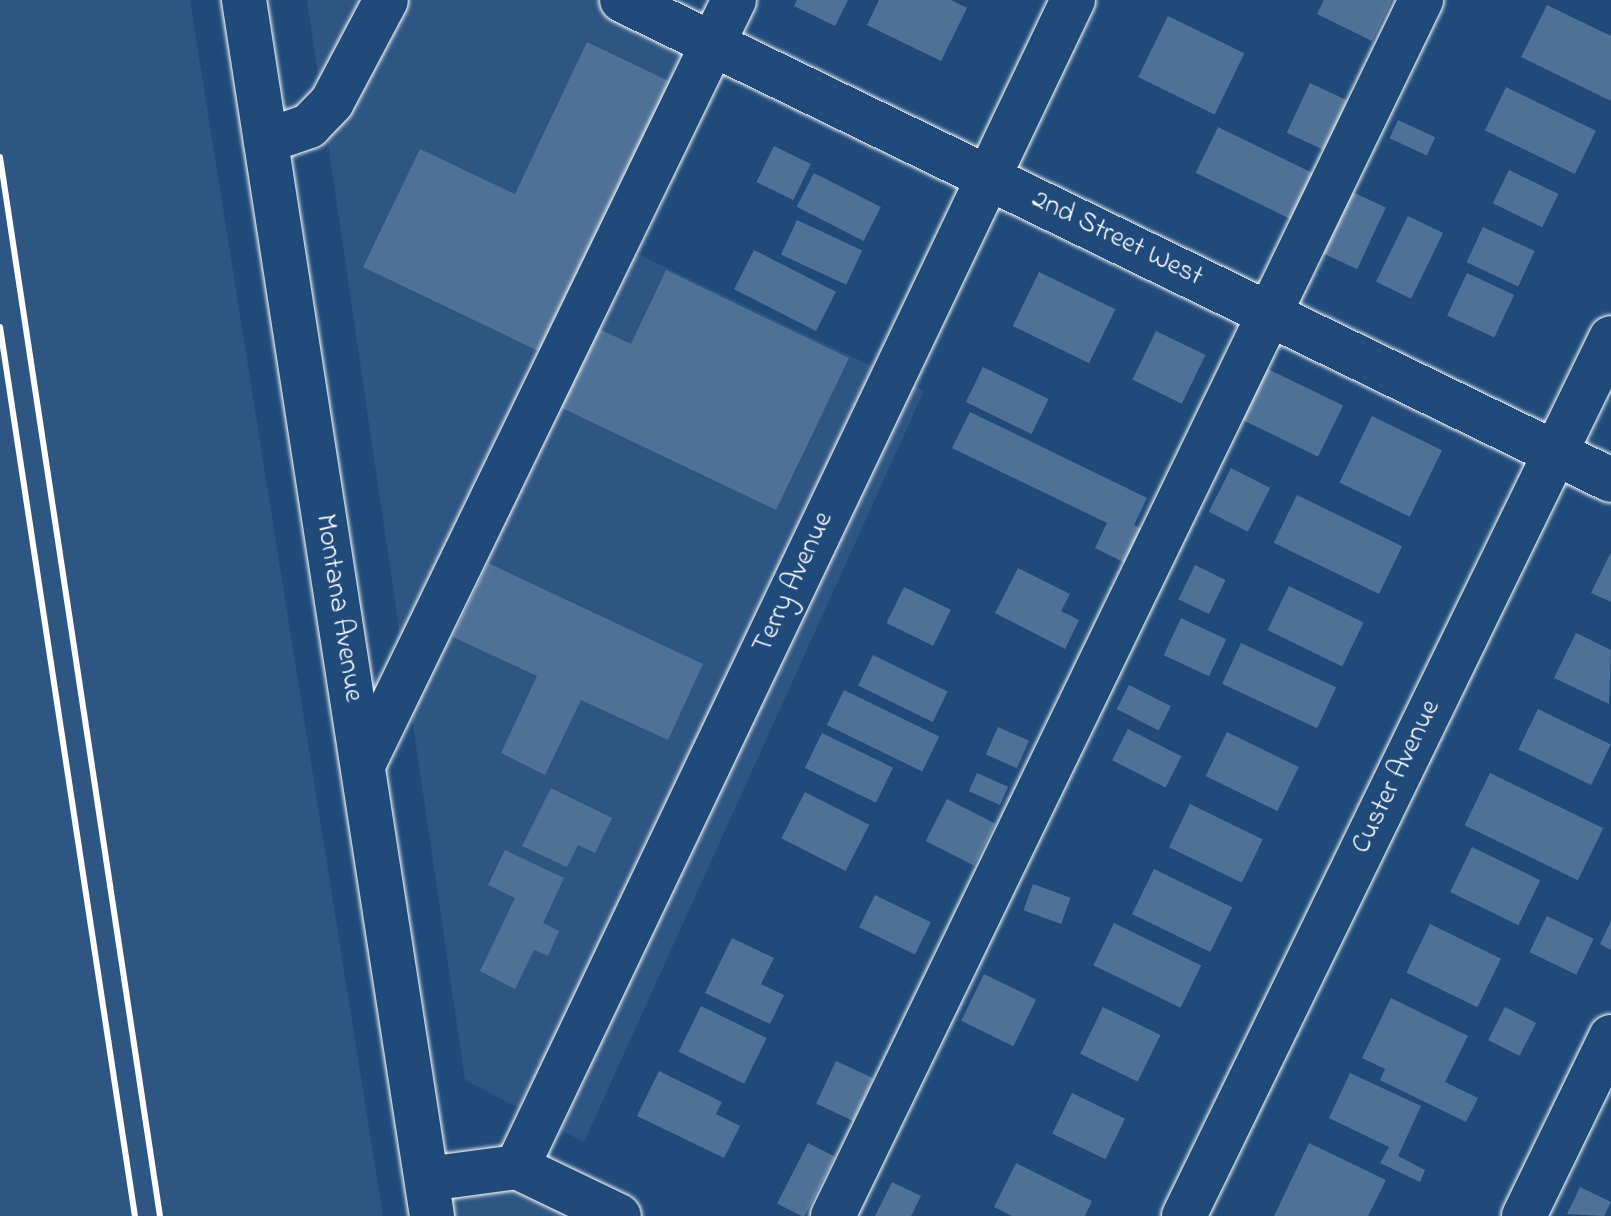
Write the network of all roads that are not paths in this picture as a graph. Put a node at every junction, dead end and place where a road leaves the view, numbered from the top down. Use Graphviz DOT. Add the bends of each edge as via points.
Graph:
graph roads {
  1 [pos="244,0"];
  2 [pos="386,0"];
  3 [pos="622,0"];
  4 [pos="734,0"];
  5 [pos="1073,0"];
  6 [pos="1421,0"];
  7 [pos="714,43"];
  8 [pos="266,141"];
  9 [pos="988,176"];
  10 [pos="1271,315"];
  11 [pos="1611,338"];
  12 [pos="1555,452"];
  13 [pos="1611,480"];
  14 [pos="363,765"];
  15 [pos="1611,1037"];
  16 [pos="517,1167"];
  17 [pos="429,1198"];
  18 [pos="619,1216"];
  19 [pos="833,1216"];
  20 [pos="1184,1216"];
  21 [pos="1524,1216"];
  1 -- 8 [label="street, Montana Avenue"];
  2 -- 8 [label="street" via="332,102 309,126"];
  3 -- 7 [label="street, 2nd Street West"];
  4 -- 7 [label="street"];
  5 -- 9 [label="street, Terry Avenue"];
  6 -- 10 [label="street"];
  7 -- 9 [label="street, 2nd Street West"];
  7 -- 14 [label="street"];
  8 -- 14 [label="street, Montana Avenue"];
  9 -- 10 [label="street, 2nd Street West"];
  9 -- 16 [label="street, Terry Avenue"];
  10 -- 12 [label="street, 2nd Street West"];
  10 -- 19 [label="street"];
  11 -- 12 [label="street, Custer Avenue"];
  12 -- 13 [label="street, 2nd Street West"];
  12 -- 20 [label="street, Custer Avenue"];
  14 -- 17 [label="street, Montana Avenue"];
  15 -- 21 [label="street"];
  16 -- 17 [label="street"];
  16 -- 18 [label="street"];
}
